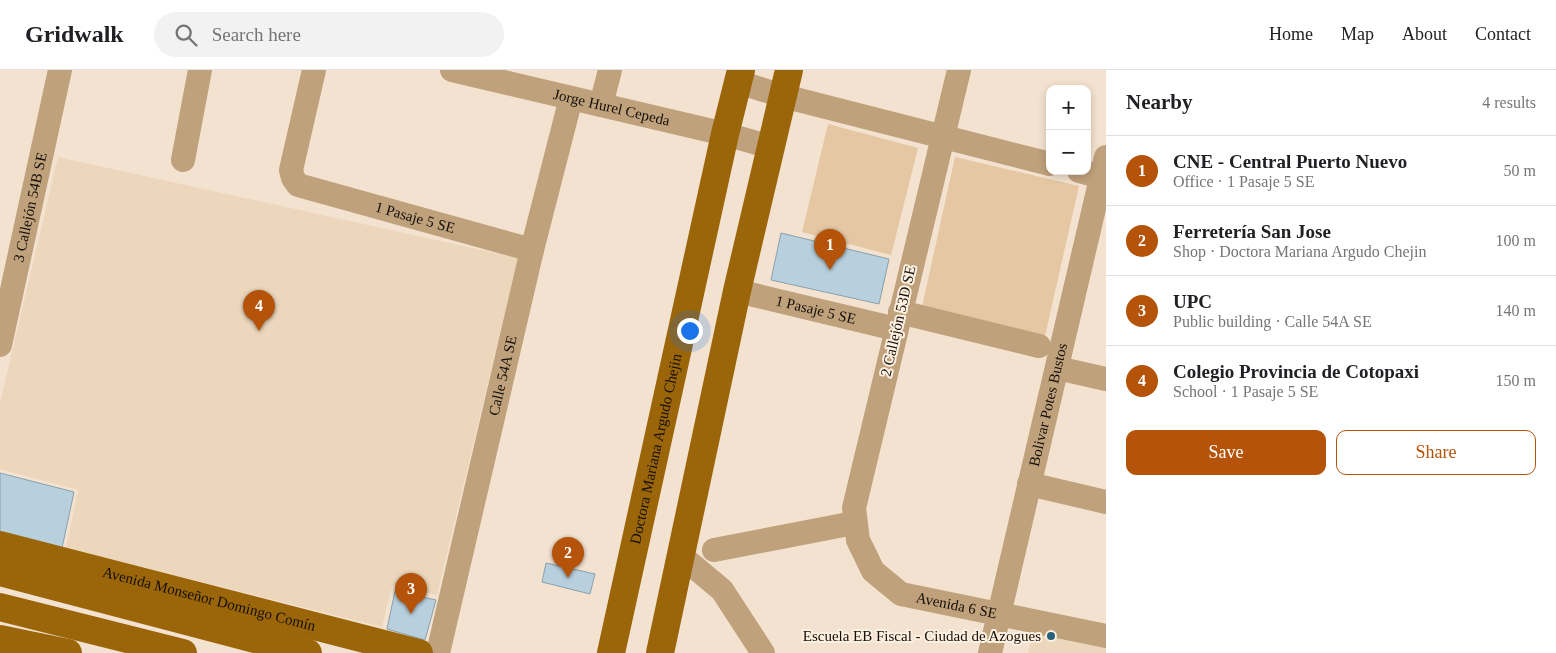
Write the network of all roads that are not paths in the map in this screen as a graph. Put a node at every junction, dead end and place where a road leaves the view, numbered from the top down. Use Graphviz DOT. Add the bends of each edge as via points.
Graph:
graph roads {
  1 [pos="60,70"];
  2 [pos="200,70"];
  3 [pos="314,70"];
  4 [pos="452,70"];
  5 [pos="610,70"];
  6 [pos="789,70"];
  7 [pos="959,70"];
  8 [pos="502,76"];
  9 [pos="740,76"];
  10 [pos="783,96"];
  11 [pos="571,98"];
  12 [pos="601,105"];
  13 [pos="725,134"];
  14 [pos="942,137"];
  15 [pos="771,147"];
  16 [pos="183,160"];
  17 [pos="1046,163"];
  18 [pos="1095,168"];
  19 [pos="1097,233"];
  20 [pos="532,250"];
  21 [pos="737,291"];
  22 [pos="898,320"];
  23 [pos="0,345"];
  24 [pos="1038,346"];
  25 [pos="1057,368"];
  26 [pos="1106,379"];
  27 [pos="1029,484"];
  28 [pos="1106,502"];
  29 [pos="854,523"];
  30 [pos="0,544"];
  31 [pos="714,550"];
  32 [pos="680,555"];
  33 [pos="874,570"];
  34 [pos="0,572"];
  35 [pos="0,608"];
  36 [pos="998,613"];
  37 [pos="1106,636"];
  38 [pos="0,639"];
  39 [pos="68,653"];
  40 [pos="183,653"];
  41 [pos="308,653"];
  42 [pos="419,653"];
  43 [pos="438,653"];
  44 [pos="611,653"];
  45 [pos="660,653"];
  46 [pos="763,653"];
  47 [pos="990,653"];
  1 -- 23 [label="street, 3 Callejón 54B SE"];
  2 -- 16 [label="street"];
  3 -- 20 [label="street, 1 Pasaje 5 SE" via="291,170 298,185"];
  4 -- 8 [label="street, Jorge Hurel Cepeda"];
  5 -- 12 [label="street"];
  6 -- 10 [label="main road"];
  7 -- 14 [label="street, 2 Callejón 53D SE"];
  8 -- 11 [label="street, Jorge Hurel Cepeda"];
  9 -- 10 [label="street"];
  9 -- 13 [label="main road, Doctora Mariana Argudo Chejin"];
  10 -- 14 [label="street"];
  10 -- 15 [label="main road"];
  11 -- 12 [label="street, Jorge Hurel Cepeda"];
  11 -- 20 [label="street, Calle 54A SE"];
  12 -- 13 [label="street, Jorge Hurel Cepeda"];
  13 -- 15 [label="street, Jorge Hurel Cepeda"];
  13 -- 44 [label="main road, Doctora Mariana Argudo Chejin"];
  14 -- 17 [label="street"];
  14 -- 22 [label="street, 2 Callejón 53D SE"];
  15 -- 21 [label="main road"];
  18 -- 19 [label="street, Bolivar Potes Bustos"];
  19 -- 25 [label="street, Bolivar Potes Bustos"];
  20 -- 43 [label="street, Calle 54A SE"];
  21 -- 22 [label="street, 1 Pasaje 5 SE"];
  21 -- 32 [label="main road"];
  22 -- 24 [label="street, 1 Pasaje 5 SE"];
  22 -- 29 [label="street, 2 Callejón 53D SE" via="854,508"];
  25 -- 26 [label="street"];
  25 -- 27 [label="street, Bolivar Potes Bustos"];
  27 -- 28 [label="street"];
  27 -- 36 [label="street, Bolivar Potes Bustos"];
  29 -- 31 [label="street"];
  29 -- 33 [label="street, 2 Callejón 53D SE" via="858,540"];
  30 -- 42 [label="main road, Avenida Monseñor Domingo Comín"];
  32 -- 45 [label="main road"];
  32 -- 46 [label="street" via="722,590"];
  33 -- 36 [label="street, Avenida 6 SE" via="901,594"];
  34 -- 41 [label="main road, Avenida Monseñor Domingo Comín"];
  35 -- 40 [label="main road"];
  36 -- 37 [label="street, Avenida 6 SE"];
  36 -- 47 [label="street, Bolivar Potes Bustos"];
  38 -- 39 [label="main road"];
}
